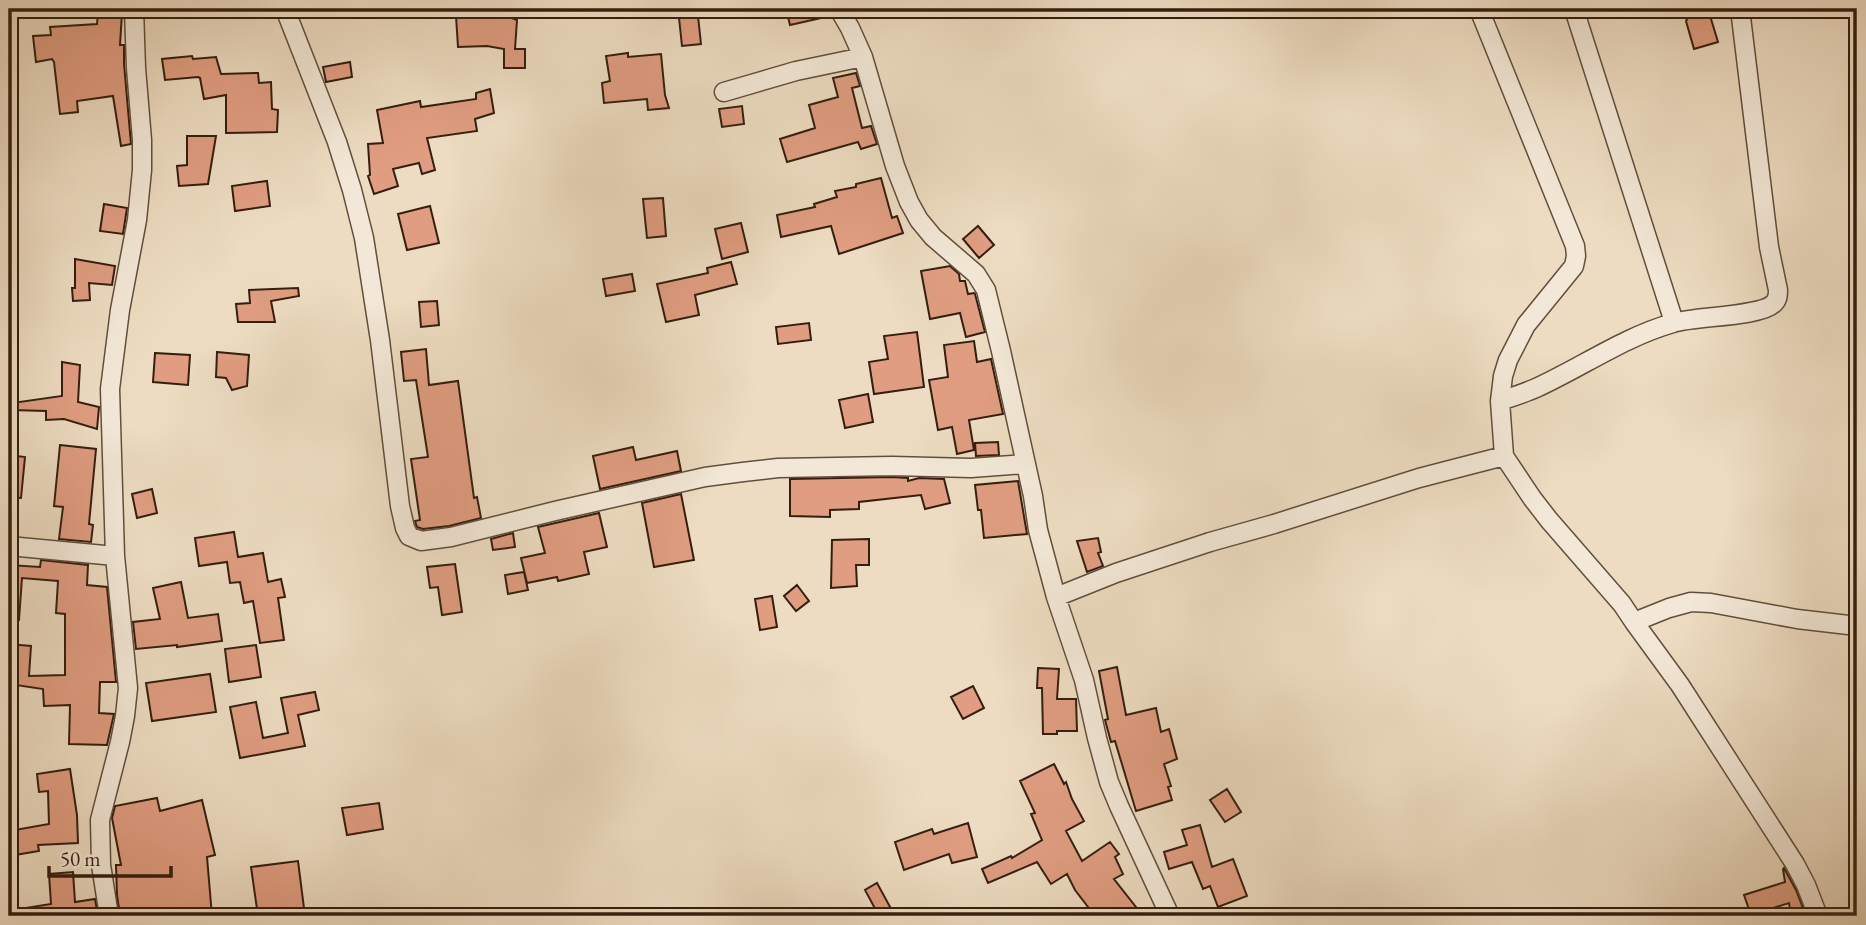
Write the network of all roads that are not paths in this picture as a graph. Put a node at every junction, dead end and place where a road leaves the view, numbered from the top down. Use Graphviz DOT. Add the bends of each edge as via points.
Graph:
graph roads {
  1 [pos="134,9"];
  2 [pos="285,9"];
  3 [pos="839,9"];
  4 [pos="1479,9"];
  5 [pos="1574,9"];
  6 [pos="1741,9"];
  7 [pos="863,58"];
  8 [pos="724,92"];
  9 [pos="1674,322"];
  10 [pos="1500,401"];
  11 [pos="1504,456"];
  12 [pos="1025,464"];
  13 [pos="9,546"];
  14 [pos="115,556"];
  15 [pos="1056,597"];
  16 [pos="1634,622"];
  17 [pos="1857,626"];
  18 [pos="109,916"];
  19 [pos="1170,916"];
  20 [pos="1818,916"];
  1 -- 14 [label="street" via="143,150 110,389"];
  2 -- 12 [label="street" via="337,142 364,238 400,506 409,537 421,541 451,537 743,472"];
  3 -- 7 [label="street"];
  4 -- 10 [label="street" via="1576,257 1574,266 1517,341 1503,376"];
  5 -- 9 [label="street"];
  6 -- 9 [label="street" via="1778,297 1774,304 1753,312"];
  7 -- 8 [label="street"];
  7 -- 12 [label="street" via="908,202 933,237 976,274 986,290"];
  9 -- 10 [label="street"];
  10 -- 11 [label="street"];
  11 -- 15 [label="street" via="1210,542"];
  11 -- 16 [label="street" via="1544,513"];
  12 -- 15 [label="street"];
  13 -- 14 [label="street"];
  14 -- 18 [label="street" via="128,688 100,820"];
  15 -- 19 [label="street" via="1084,680 1109,782"];
  16 -- 17 [label="street" via="1692,602"];
  16 -- 20 [label="street" via="1790,856"];
}
